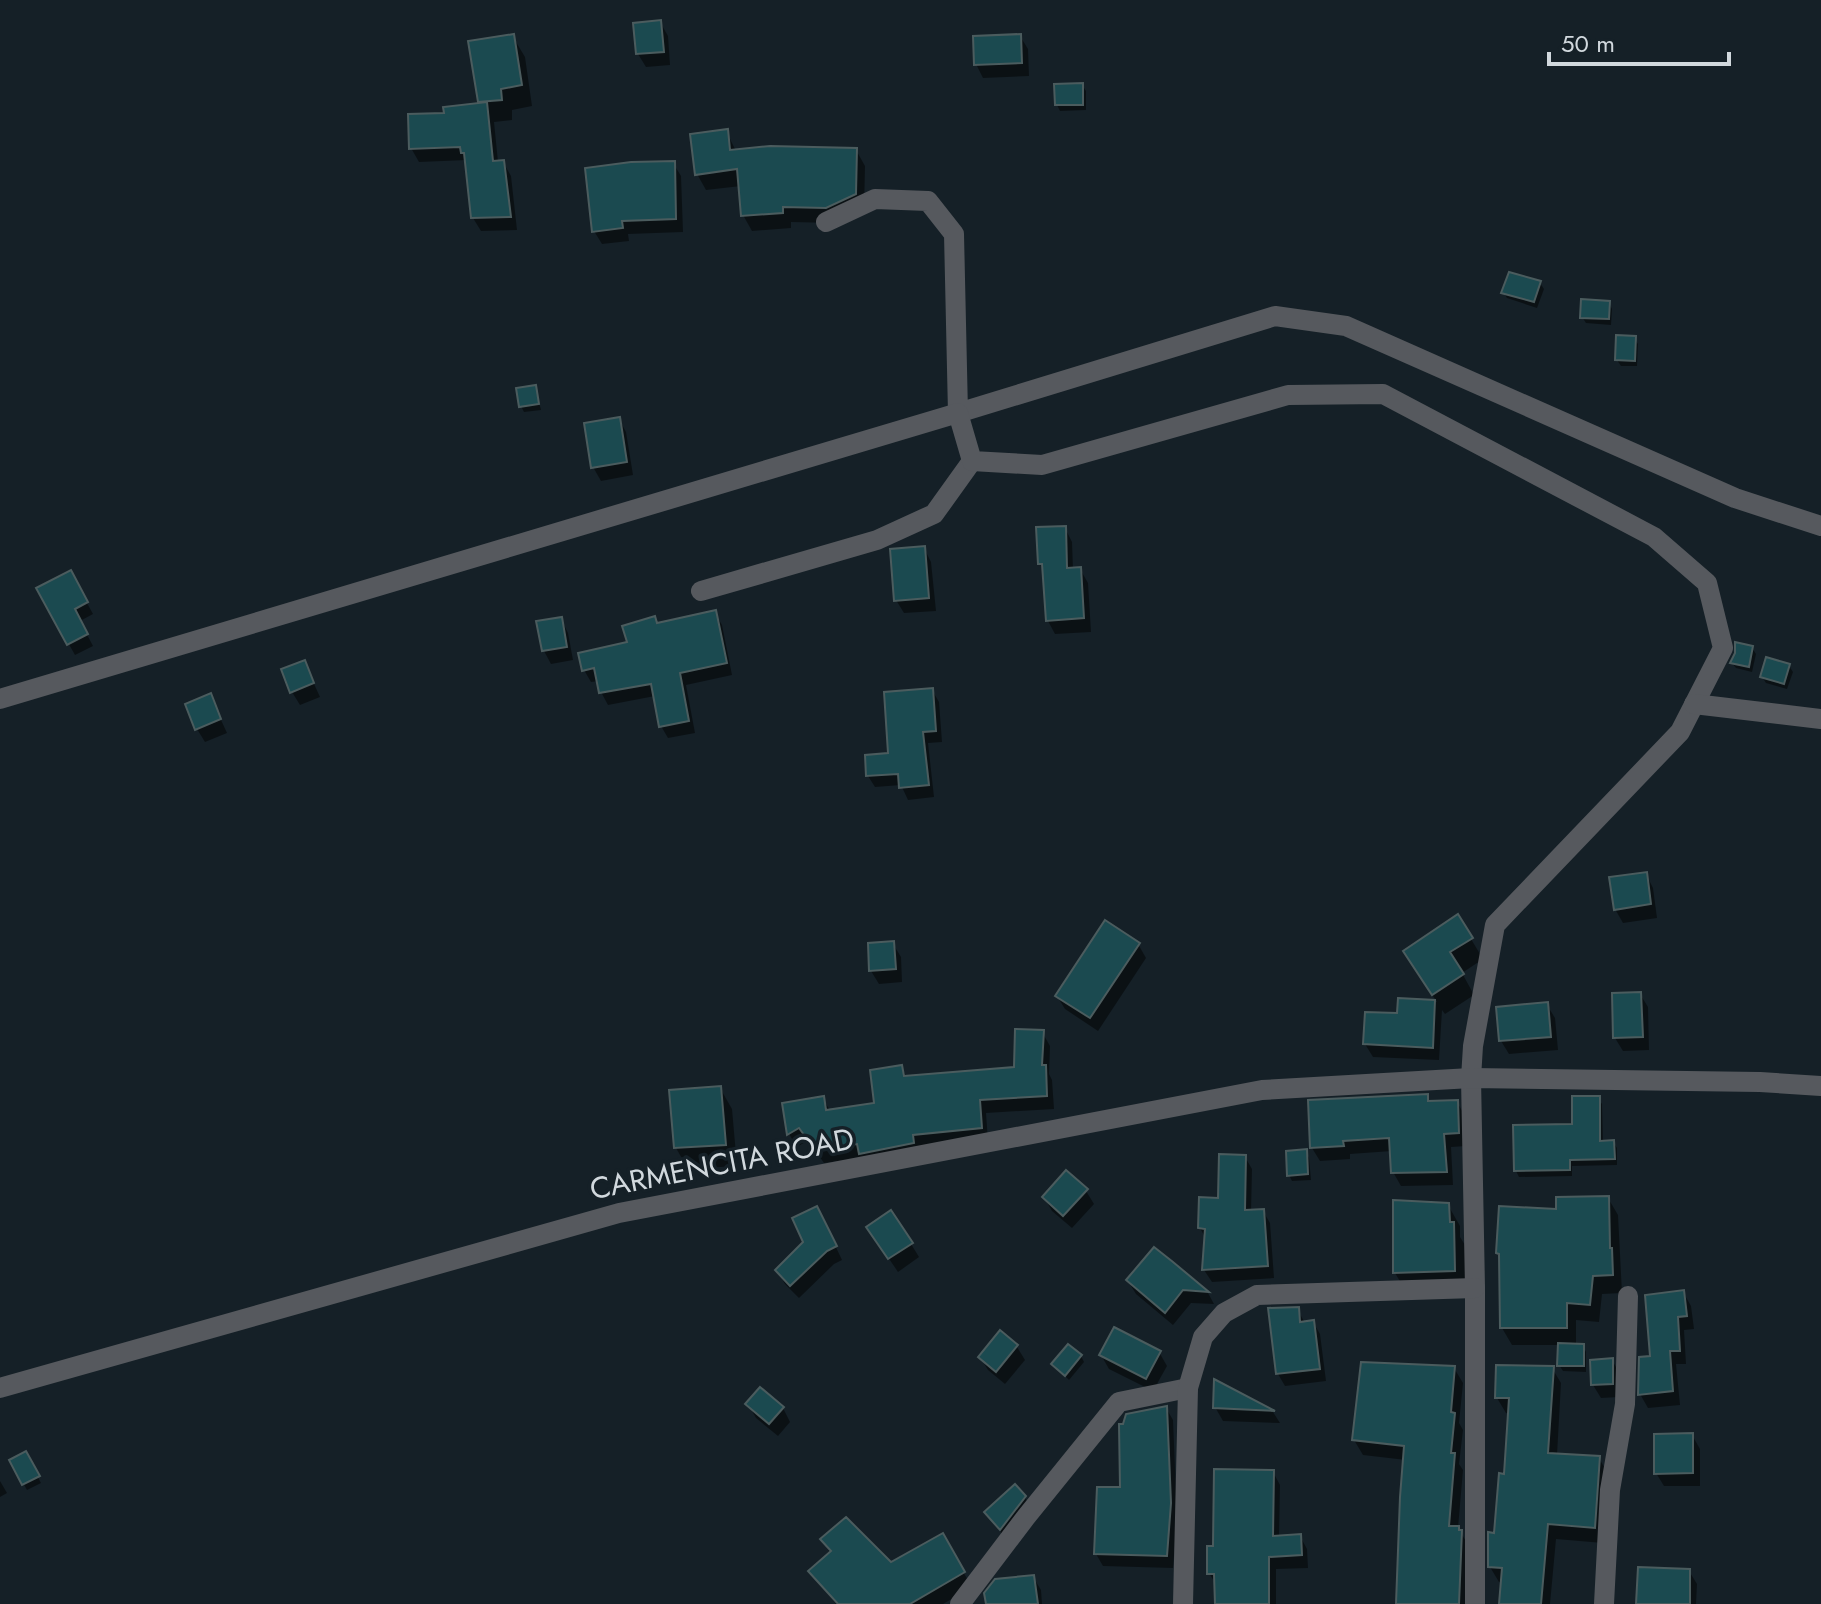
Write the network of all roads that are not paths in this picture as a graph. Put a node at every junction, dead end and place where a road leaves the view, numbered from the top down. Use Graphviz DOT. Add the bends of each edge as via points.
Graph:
graph roads {
  1 [pos="826,222"];
  2 [pos="958,413"];
  3 [pos="972,461"];
  4 [pos="1821,526"];
  5 [pos="701,591"];
  6 [pos="0,699"];
  7 [pos="1694,704"];
  8 [pos="1821,719"];
  9 [pos="1471,1078"];
  10 [pos="1821,1086"];
  11 [pos="1475,1288"];
  12 [pos="1628,1296"];
  13 [pos="0,1388"];
  14 [pos="1188,1388"];
  15 [pos="960,1604"];
  16 [pos="1183,1604"];
  17 [pos="1475,1604"];
  18 [pos="1604,1604"];
  1 -- 2 [label="street" via="875,199 928,201 954,234"];
  2 -- 3 [label="street"];
  2 -- 4 [label="street" via="1275,316 1346,326 1735,498"];
  2 -- 6 [label="street"];
  3 -- 5 [label="street" via="934,514 877,540"];
  3 -- 7 [label="street" via="1042,465 1288,395 1383,394 1654,537 1707,583 1723,648"];
  7 -- 8 [label="street"];
  7 -- 9 [label="street" via="1680,732 1495,925"];
  9 -- 10 [label="street, CARMENCITA ROAD"];
  9 -- 11 [label="street"];
  9 -- 13 [label="street, CARMENCITA ROAD" via="1262,1090 619,1213"];
  11 -- 14 [label="street" via="1257,1295 1224,1313 1203,1337"];
  11 -- 17 [label="street"];
  12 -- 18 [label="street" via="1625,1404 1610,1490"];
  14 -- 15 [label="street" via="1119,1402"];
  14 -- 16 [label="street"];
}
